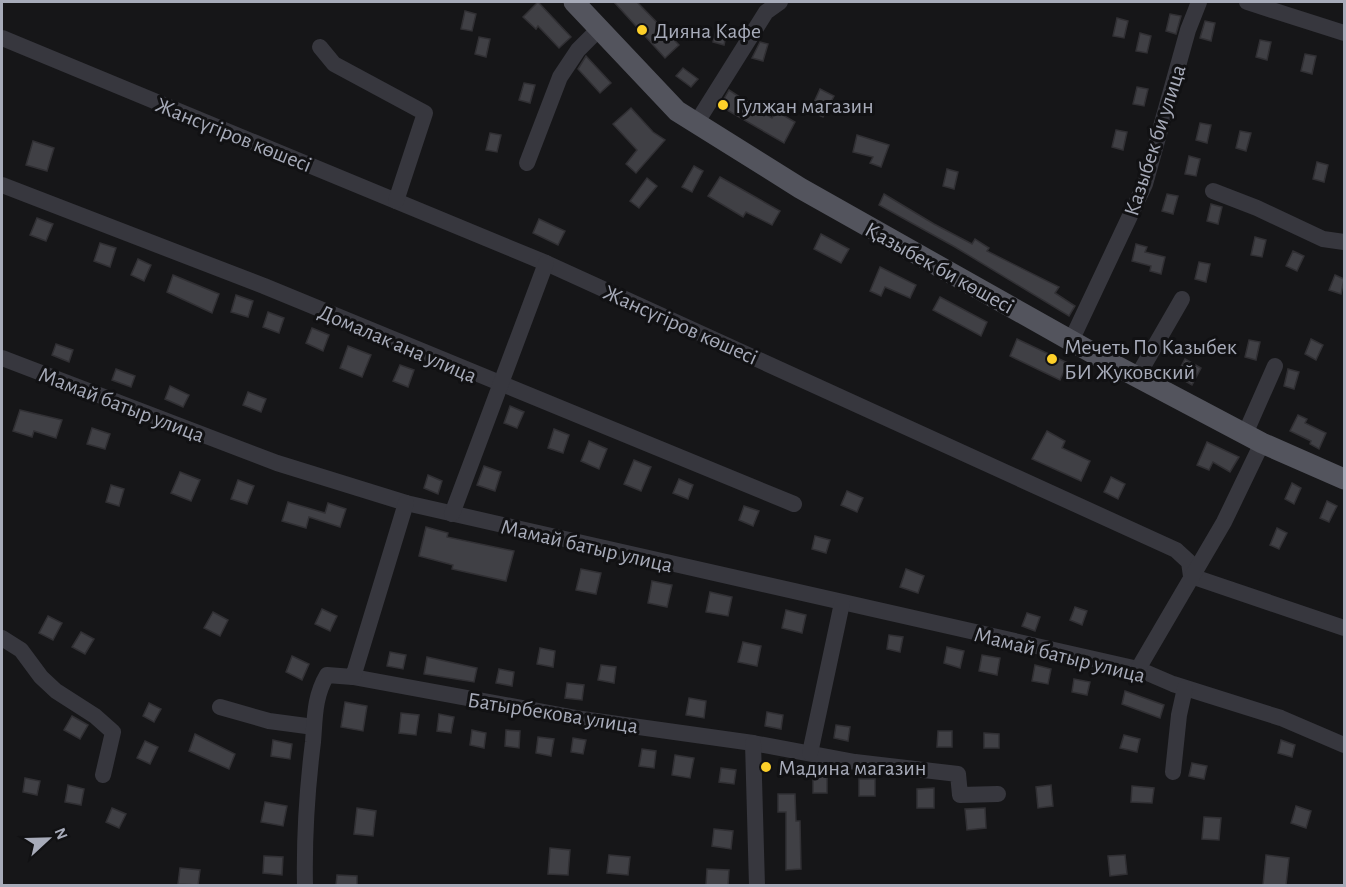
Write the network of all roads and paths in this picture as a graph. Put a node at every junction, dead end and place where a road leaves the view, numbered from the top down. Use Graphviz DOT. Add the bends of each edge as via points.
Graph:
graph roads {
  1 [pos="574,2"];
  2 [pos="780,2"];
  3 [pos="1199,2"];
  4 [pos="1247,2"];
  5 [pos="599,29"];
  6 [pos="1344,33"];
  7 [pos="2,38"];
  8 [pos="320,47"];
  9 [pos="697,122"];
  10 [pos="527,163"];
  11 [pos="2,185"];
  12 [pos="1213,191"];
  13 [pos="396,201"];
  14 [pos="1344,242"];
  15 [pos="546,263"];
  16 [pos="1182,299"];
  17 [pos="1071,341"];
  18 [pos="2,358"];
  19 [pos="1275,366"];
  20 [pos="1137,377"];
  21 [pos="500,385"];
  22 [pos="1253,439"];
  23 [pos="1344,479"];
  24 [pos="406,503"];
  25 [pos="794,504"];
  26 [pos="452,514"];
  27 [pos="1191,576"];
  28 [pos="842,603"];
  29 [pos="1344,628"];
  30 [pos="2,639"];
  31 [pos="1138,669"];
  32 [pos="353,678"];
  33 [pos="1185,688"];
  34 [pos="220,707"];
  35 [pos="314,727"];
  36 [pos="753,743"];
  37 [pos="1344,745"];
  38 [pos="810,753"];
  39 [pos="1173,772"];
  40 [pos="103,776"];
  41 [pos="998,794"];
  42 [pos="305,885"];
  43 [pos="757,885"];
  1 -- 5 [label="main road, Қазыбек би көшесі"];
  2 -- 9 [label="street" via="766,12"];
  3 -- 17 [label="street, Казыбек би улица" via="1145,184"];
  4 -- 6 [label="street"];
  5 -- 9 [label="main road, Қазыбек би көшесі" via="677,111"];
  5 -- 10 [label="street" via="578,50 560,77"];
  7 -- 13 [label="street, Жансүгіров көшесі"];
  8 -- 13 [label="street" via="334,64 425,112"];
  9 -- 17 [label="main road, Қазыбек би көшесі" via="800,188"];
  11 -- 21 [label="street, Домалак ана улица" via="264,286"];
  12 -- 14 [label="street" via="1323,239"];
  13 -- 15 [label="street, Жансүгіров көшесі"];
  15 -- 21 [label="street"];
  15 -- 27 [label="street, Жансүгіров көшесі" via="1176,550 1189,562"];
  16 -- 20 [label="street"];
  17 -- 20 [label="main road, Қазыбек би көшесі"];
  18 -- 24 [label="street, Мамай батыр улица" via="277,463"];
  19 -- 22 [label="street"];
  20 -- 22 [label="main road, Қазыбек би көшесі"];
  21 -- 25 [label="street, Домалак ана улица"];
  21 -- 26 [label="street"];
  22 -- 23 [label="main road, Қазыбек би көшесі"];
  22 -- 27 [label="street" via="1224,522"];
  24 -- 26 [label="street, Мамай батыр улица"];
  24 -- 32 [label="street"];
  26 -- 28 [label="street, Мамай батыр улица"];
  27 -- 29 [label="street"];
  27 -- 31 [label="street"];
  28 -- 31 [label="street, Мамай батыр улица"];
  28 -- 38 [label="street"];
  30 -- 40 [label="street" via="21,650 56,691 113,732"];
  31 -- 33 [label="street, Мамай батыр улица"];
  32 -- 35 [label="street, Батырбекова улица" via="327,675 315,704"];
  32 -- 36 [label="street, Батырбекова улица" via="582,719"];
  33 -- 37 [label="street, Мамай батыр улица" via="1281,718"];
  33 -- 39 [label="street"];
  34 -- 35 [label="street" via="269,721"];
  35 -- 42 [label="street, Батырбекова улица" via="306,805"];
  36 -- 38 [label="street, Батырбекова улица"];
  36 -- 43 [label="street"];
  38 -- 41 [label="street, Батырбекова улица" via="958,774 960,795"];
}
